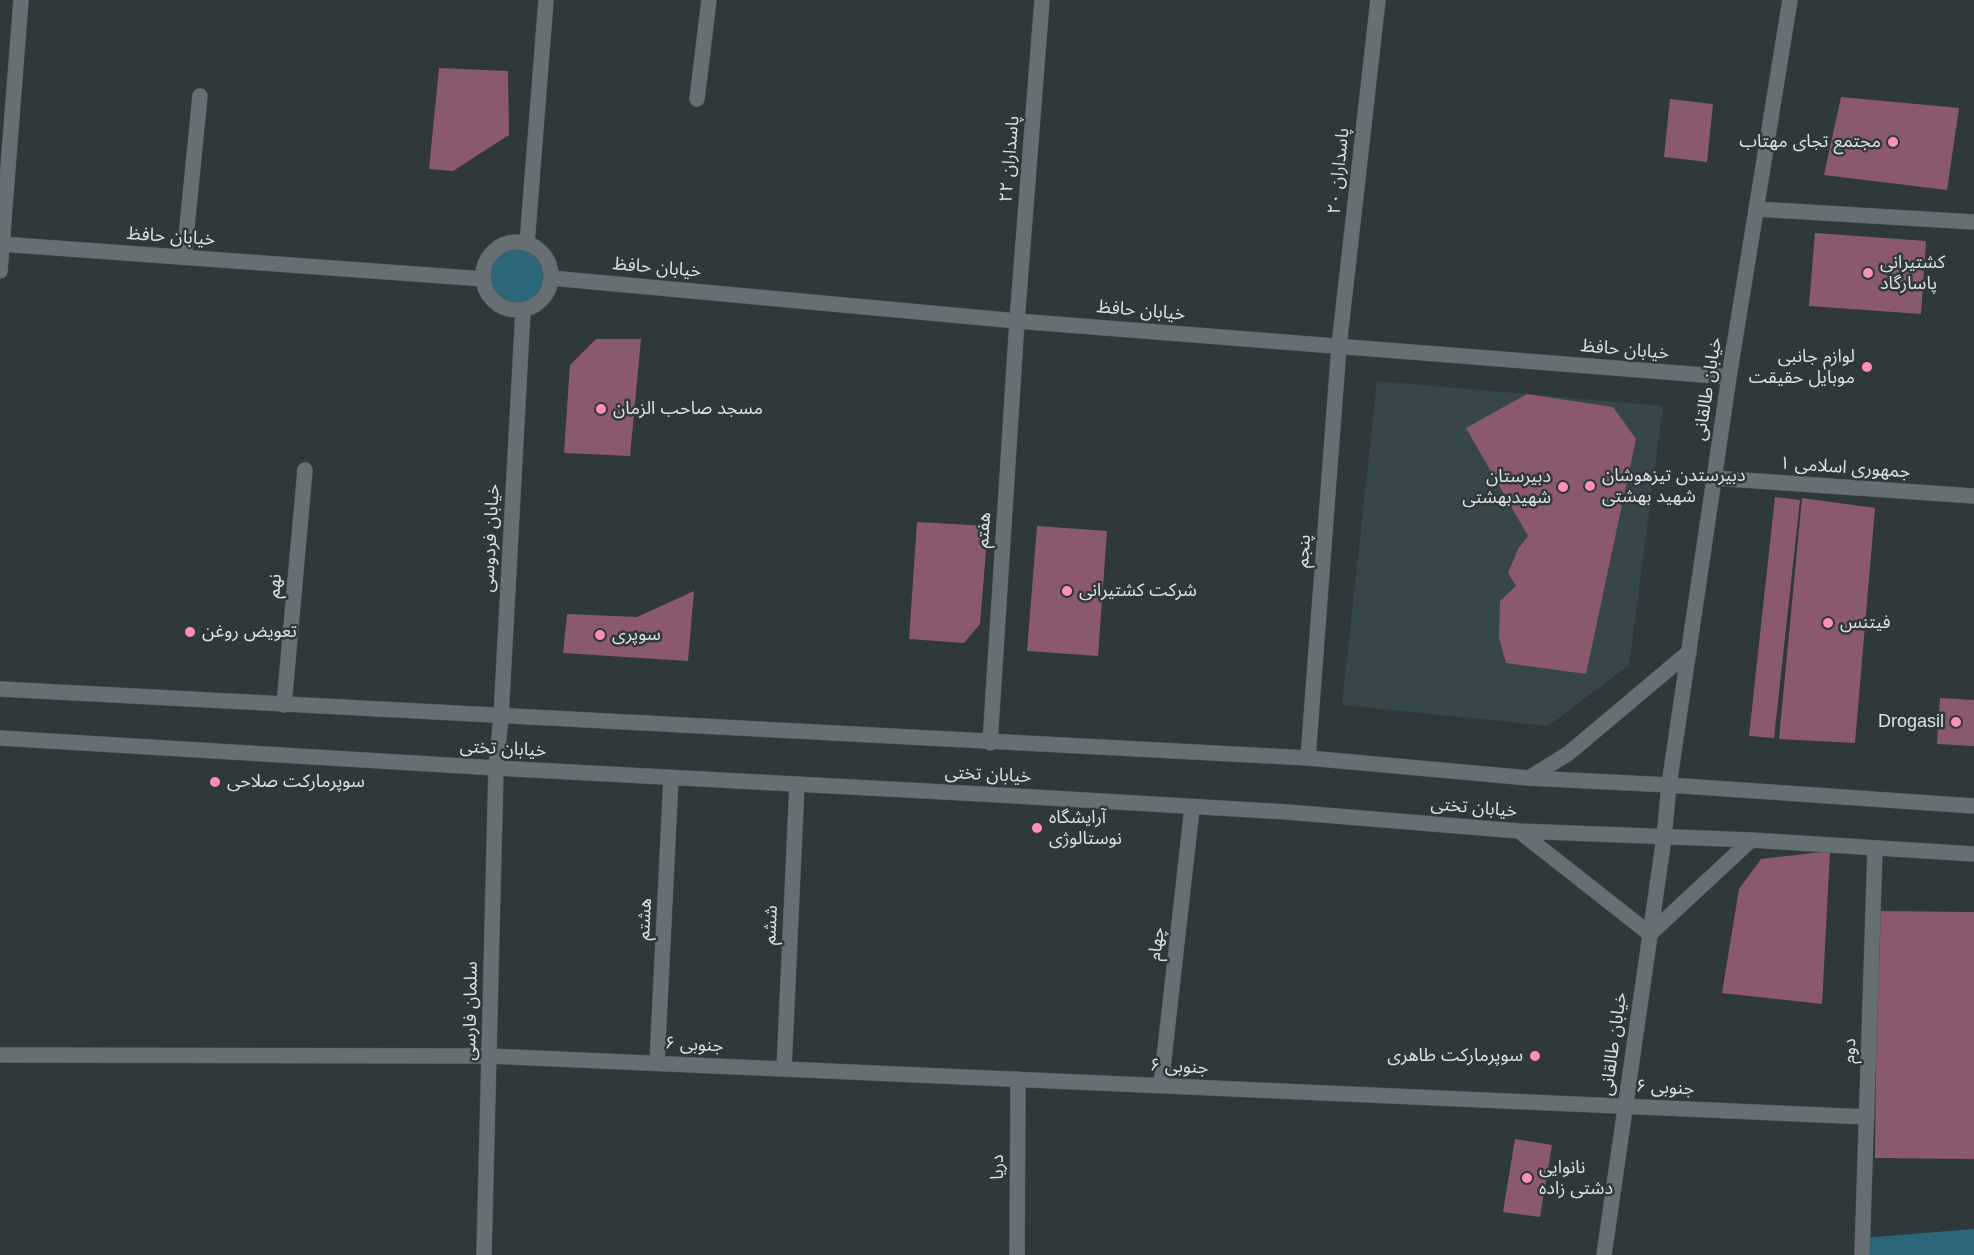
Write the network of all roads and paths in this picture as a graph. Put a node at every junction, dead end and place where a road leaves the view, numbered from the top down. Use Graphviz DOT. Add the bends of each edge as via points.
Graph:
graph roads {
  1 [pos="21,0"];
  2 [pos="546,0"];
  3 [pos="709,0"];
  4 [pos="1042,0"];
  5 [pos="1378,0"];
  6 [pos="1790,0"];
  7 [pos="200,96"];
  8 [pos="697,99"];
  9 [pos="1756,209"];
  10 [pos="1974,222"];
  11 [pos="0,244"];
  12 [pos="527,244"];
  13 [pos="184,257"];
  14 [pos="0,271"];
  15 [pos="551,278"];
  16 [pos="484,279"];
  17 [pos="523,309"];
  18 [pos="1017,321"];
  19 [pos="1339,346"];
  20 [pos="1728,377"];
  21 [pos="305,470"];
  22 [pos="1714,478"];
  23 [pos="1974,496"];
  24 [pos="1689,652"];
  25 [pos="0,689"];
  26 [pos="284,705"];
  27 [pos="501,717"];
  28 [pos="0,738"];
  29 [pos="990,743"];
  30 [pos="1308,758"];
  31 [pos="496,768"];
  32 [pos="671,777"];
  33 [pos="1529,778"];
  34 [pos="797,784"];
  35 [pos="1669,785"];
  36 [pos="1974,806"];
  37 [pos="1192,808"];
  38 [pos="1519,831"];
  39 [pos="1664,838"];
  40 [pos="1751,840"];
  41 [pos="1875,849"];
  42 [pos="1974,854"];
  43 [pos="1650,934"];
  44 [pos="0,1055"];
  45 [pos="489,1056"];
  46 [pos="657,1063"];
  47 [pos="784,1069"];
  48 [pos="1018,1079"];
  49 [pos="1161,1085"];
  50 [pos="1625,1106"];
  51 [pos="1867,1117"];
  52 [pos="483,1255"];
  53 [pos="1017,1255"];
  54 [pos="1604,1255"];
  55 [pos="1862,1255"];
  1 -- 11 [label="street"];
  2 -- 12 [label="street"];
  3 -- 8 [label="street"];
  4 -- 18 [label="street, پاسداران ۲۲"];
  5 -- 19 [label="street, پاسداران ۲۰"];
  6 -- 9 [label="street, خیابان طالقانی"];
  7 -- 13 [label="street"];
  9 -- 10 [label="street"];
  9 -- 20 [label="street, خیابان طالقانی"];
  11 -- 13 [label="street, خیابان حافظ"];
  11 -- 14 [label="street"];
  12 -- 15 [label="street" via="545,257"];
  12 -- 16 [label="street" via="505,245 496,250 488,259"];
  13 -- 16 [label="street, خیابان حافظ"];
  15 -- 17 [label="street" via="544,297"];
  15 -- 18 [label="street, خیابان حافظ"];
  16 -- 17 [label="street" via="493,300 512,310"];
  17 -- 27 [label="street, خیابان فردوسی"];
  18 -- 19 [label="street, خیابان حافظ"];
  18 -- 29 [label="street, هفتم"];
  19 -- 20 [label="street, خیابان حافظ"];
  19 -- 30 [label="street, پنجم"];
  20 -- 22 [label="street, خیابان طالقانی"];
  21 -- 26 [label="street, نهم"];
  22 -- 23 [label="street, جمهوری اسلامی ۱"];
  22 -- 24 [label="street, خیابان طالقانی"];
  24 -- 33 [label="street" via="1569,753"];
  24 -- 35 [label="street, خیابان طالقانی"];
  25 -- 26 [label="street, خیابان تختی"];
  26 -- 27 [label="street, خیابان تختی"];
  27 -- 29 [label="street, خیابان تختی"];
  27 -- 31 [label="street, خیابان فردوسی"];
  28 -- 31 [label="street, خیابان تختی"];
  29 -- 30 [label="street, خیابان تختی"];
  30 -- 33 [label="street, خیابان تختی"];
  31 -- 32 [label="street, خیابان تختی"];
  31 -- 45 [label="street, سلمان فارسی"];
  32 -- 34 [label="street, خیابان تختی"];
  32 -- 46 [label="street, هشتم"];
  33 -- 35 [label="street, خیابان تختی"];
  34 -- 37 [label="street, خیابان تختی"];
  34 -- 47 [label="street, ششم"];
  35 -- 36 [label="street, خیابان تختی"];
  35 -- 39 [label="street, خیابان طالقانی"];
  37 -- 38 [label="street, خیابان تختی"];
  37 -- 49 [label="street, چهام"];
  38 -- 39 [label="street, خیابان تختی"];
  38 -- 43 [label="street"];
  39 -- 40 [label="street, خیابان تختی"];
  39 -- 43 [label="street, خیابان طالقانی"];
  40 -- 41 [label="street, خیابان تختی"];
  40 -- 43 [label="street"];
  41 -- 42 [label="street, خیابان تختی"];
  41 -- 51 [label="street, دوم"];
  43 -- 50 [label="street, خیابان طالقانی"];
  44 -- 45 [label="street, ۶ جنوبی"];
  45 -- 46 [label="street, ۶ جنوبی"];
  45 -- 52 [label="street, سلمان فارسی"];
  46 -- 47 [label="street, ۶ جنوبی"];
  47 -- 48 [label="street, ۶ جنوبی"];
  48 -- 49 [label="street, ۶ جنوبی"];
  48 -- 53 [label="street, دریا"];
  49 -- 50 [label="street, ۶ جنوبی"];
  50 -- 51 [label="street, ۶ جنوبی"];
  50 -- 54 [label="street, خیابان طالقانی"];
  51 -- 55 [label="street, دوم"];
}
